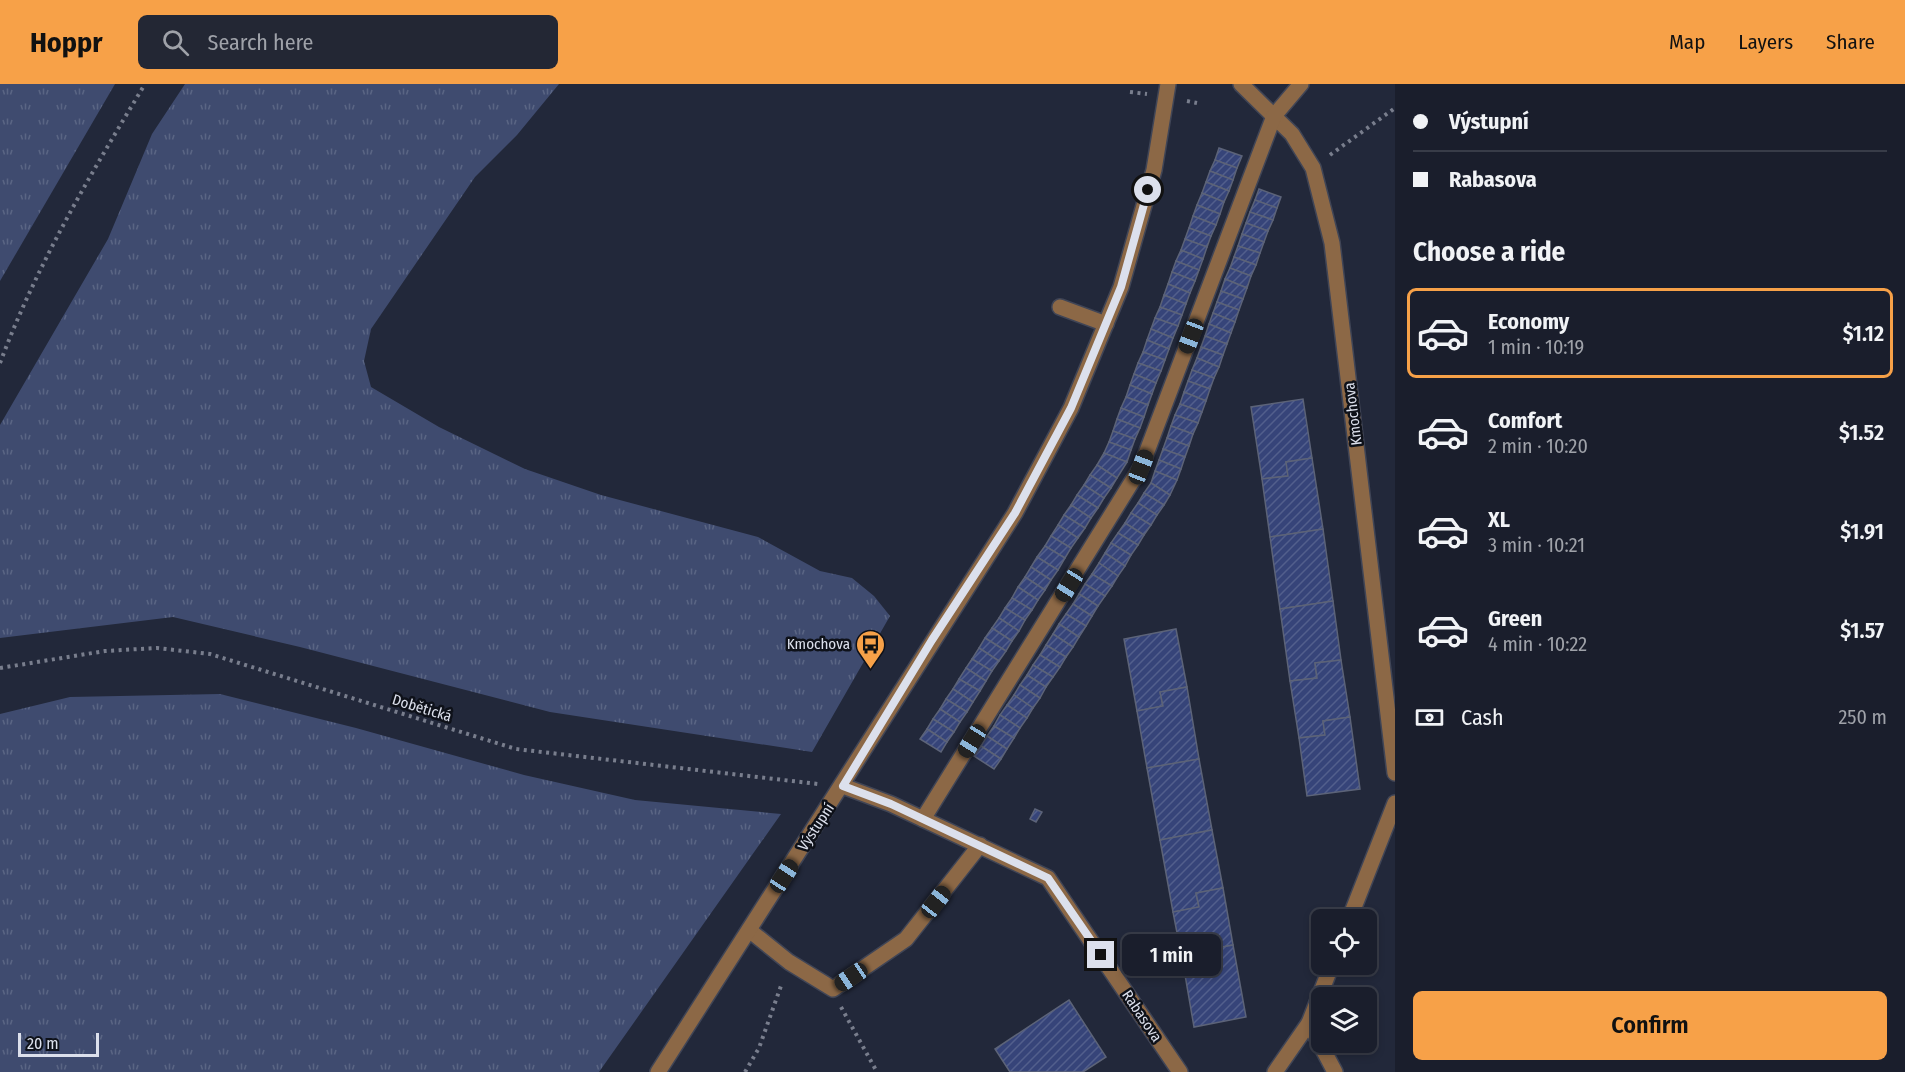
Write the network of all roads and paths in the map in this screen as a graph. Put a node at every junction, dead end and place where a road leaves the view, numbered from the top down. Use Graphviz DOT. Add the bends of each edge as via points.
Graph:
graph roads {
  1 [pos="145,84"];
  2 [pos="1168,84"];
  3 [pos="1241,84"];
  4 [pos="1300,84"];
  5 [pos="1395,108"];
  6 [pos="1274,116"];
  7 [pos="1313,168"];
  8 [pos="1060,307"];
  9 [pos="1106,324"];
  10 [pos="0,363"];
  11 [pos="0,668"];
  12 [pos="1395,773"];
  13 [pos="843,786"];
  14 [pos="1395,803"];
  15 [pos="923,819"];
  16 [pos="980,845"];
  17 [pos="1353,909"];
  18 [pos="749,930"];
  19 [pos="789,962"];
  20 [pos="1328,975"];
  21 [pos="833,989"];
  22 [pos="1309,1023"];
  23 [pos="658,1072"];
  24 [pos="745,1072"];
  25 [pos="877,1072"];
  26 [pos="1180,1072"];
  27 [pos="1275,1072"];
  28 [pos="1335,1072"];
  1 -- 10 [label="path" via="76,196 22,304"];
  2 -- 9 [label="street, Výstupní" via="1154,170 1121,287"];
  3 -- 6 [label="street, Kmochova"];
  4 -- 6 [label="street"];
  5 -- 7 [label="path"];
  6 -- 7 [label="street, Kmochova" via="1292,134"];
  6 -- 15 [label="street" via="1141,467"];
  7 -- 12 [label="street, Kmochova" via="1332,243"];
  8 -- 9 [label="street"];
  9 -- 13 [label="street, Výstupní" via="1071,408 1015,513"];
  11 -- 13 [label="path, Dobětická" via="105,651 157,648 210,654 516,749"];
  13 -- 15 [label="street, Rabasova"];
  13 -- 18 [label="street, Výstupní"];
  14 -- 17 [label="street"];
  15 -- 16 [label="street, Rabasova"];
  16 -- 21 [label="street" via="906,939"];
  16 -- 26 [label="street, Rabasova" via="1048,878"];
  18 -- 19 [label="street"];
  18 -- 23 [label="street, Výstupní"];
  19 -- 21 [label="street"];
  19 -- 24 [label="path" via="759,1048"];
  20 -- 22 [label="street"];
  21 -- 25 [label="path"];
  22 -- 27 [label="street"];
  22 -- 28 [label="street"];
}
